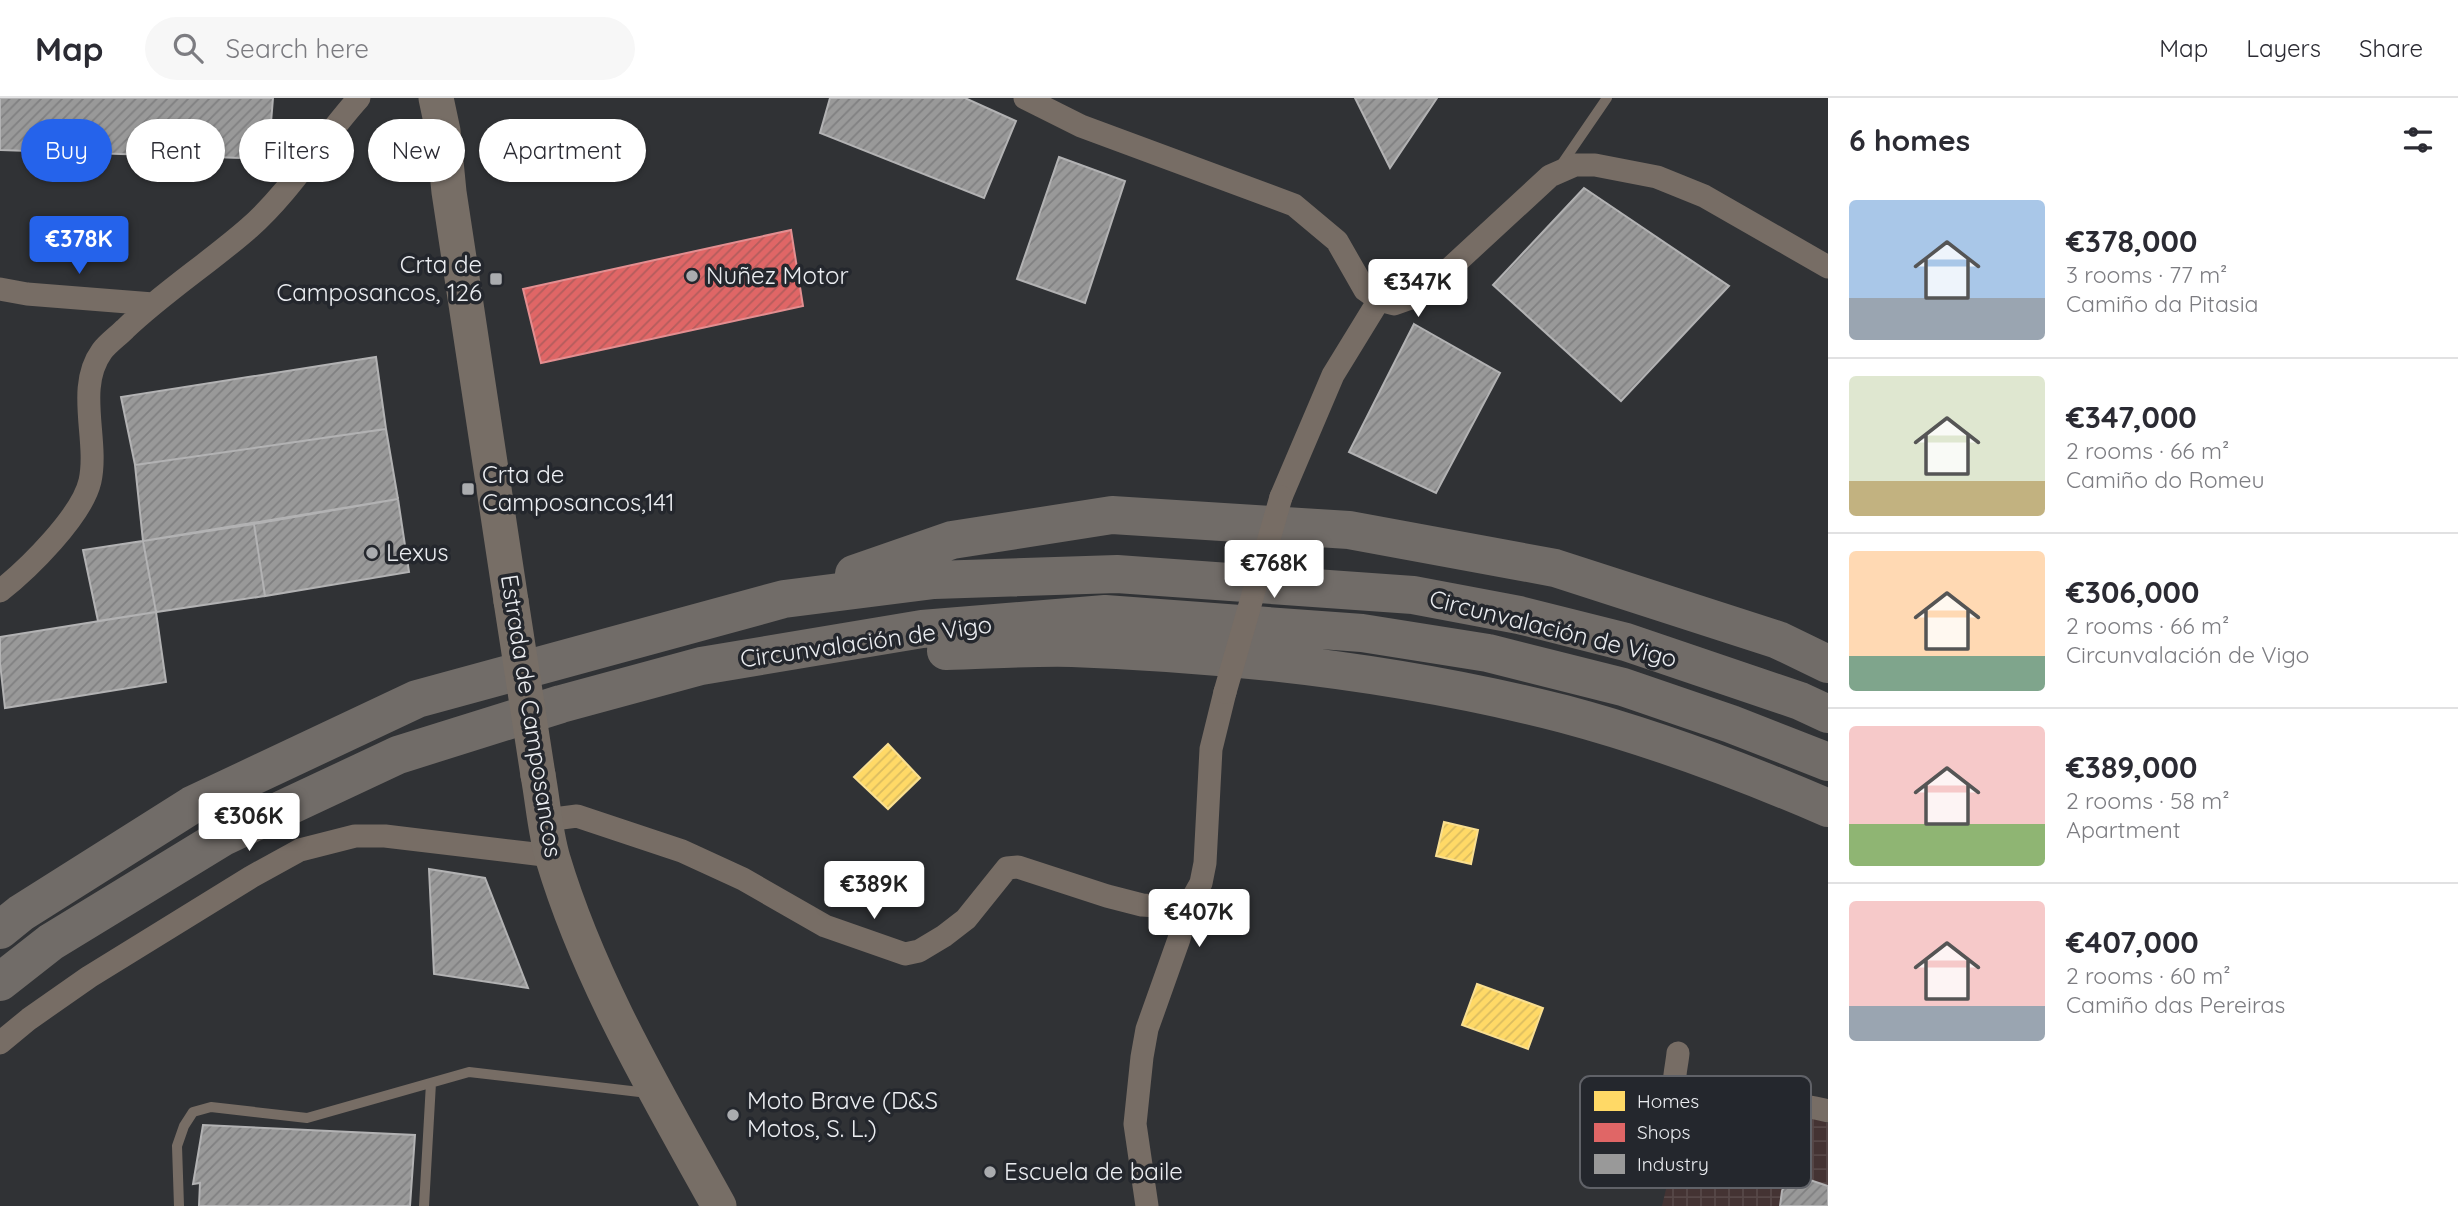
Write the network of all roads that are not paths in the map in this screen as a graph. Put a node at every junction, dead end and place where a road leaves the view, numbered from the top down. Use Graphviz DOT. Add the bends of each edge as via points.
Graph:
graph roads {
  1 [pos="359,98"];
  2 [pos="419,98"];
  3 [pos="436,98"];
  4 [pos="1025,98"];
  5 [pos="1607,98"];
  6 [pos="1556,174"];
  7 [pos="449,192"];
  8 [pos="1828,267"];
  9 [pos="0,289"];
  10 [pos="1379,300"];
  11 [pos="152,304"];
  12 [pos="0,591"];
  13 [pos="784,598"];
  14 [pos="1828,664"];
  15 [pos="701,666"];
  16 [pos="1828,714"];
  17 [pos="1828,762"];
  18 [pos="1828,808"];
  19 [pos="546,820"];
  20 [pos="552,856"];
  21 [pos="1187,908"];
  22 [pos="0,929"];
  23 [pos="0,982"];
  24 [pos="0,1043"];
  25 [pos="1678,1054"];
  26 [pos="1676,1076"];
  27 [pos="431,1083"];
  28 [pos="658,1095"];
  29 [pos="179,1206"];
  30 [pos="424,1206"];
  31 [pos="719,1206"];
  32 [pos="1147,1206"];
  1 -- 11 [label="street" via="251,226"];
  2 -- 7 [label="main road, Estrada de Camposancos"];
  3 -- 7 [label="main road, Estrada de Camposancos"];
  4 -- 10 [label="street" via="1081,126 1294,205 1338,241 1365,290"];
  5 -- 6 [label="lane"];
  6 -- 8 [label="street" via="1575,165 1595,165 1657,177 1704,196"];
  6 -- 10 [label="street" via="1434,283 1411,298 1394,303"];
  7 -- 19 [label="main road, Estrada de Camposancos, bridge"];
  9 -- 11 [label="street"];
  10 -- 21 [label="street, bridge" via="1333,375 1281,497 1211,749 1205,863 1201,883"];
  11 -- 12 [label="street" via="95,363 89,382 91,467 82,500 29,565"];
  13 -- 14 [label="highway" via="952,540 1112,515 1349,530 1555,568 1778,640"];
  13 -- 16 [label="highway, Circunvalación de Vigo" via="934,580 1117,574 1413,595 1626,642"];
  13 -- 22 [label="highway, Circunvalación de Vigo" via="417,699 192,805"];
  15 -- 17 [label="highway, Circunvalación de Vigo" via="922,629 1105,614 1362,633 1488,653 1623,687"];
  15 -- 18 [label="highway" via="738,674 917,651 1071,648 1258,660 1431,685 1564,714 1677,748"];
  15 -- 23 [label="highway, Circunvalación de Vigo" via="398,755 223,837 51,942"];
  19 -- 20 [label="main road, Estrada de Camposancos"];
  19 -- 21 [label="street" via="577,816 682,851 743,879 825,926 905,954 919,951 966,919 1007,868 1018,867 1142,905"];
  20 -- 24 [label="street" via="385,836 355,836 300,850 89,977"];
  20 -- 28 [label="main road, Estrada de Camposancos" via="577,929"];
  21 -- 32 [label="street" via="1142,1057 1135,1124"];
  25 -- 26 [label="street"];
  27 -- 28 [label="lane" via="469,1072"];
  27 -- 29 [label="lane" via="307,1118 211,1107 193,1112 177,1146"];
  27 -- 30 [label="lane"];
  28 -- 31 [label="main road, Estrada de Camposancos"];
}
